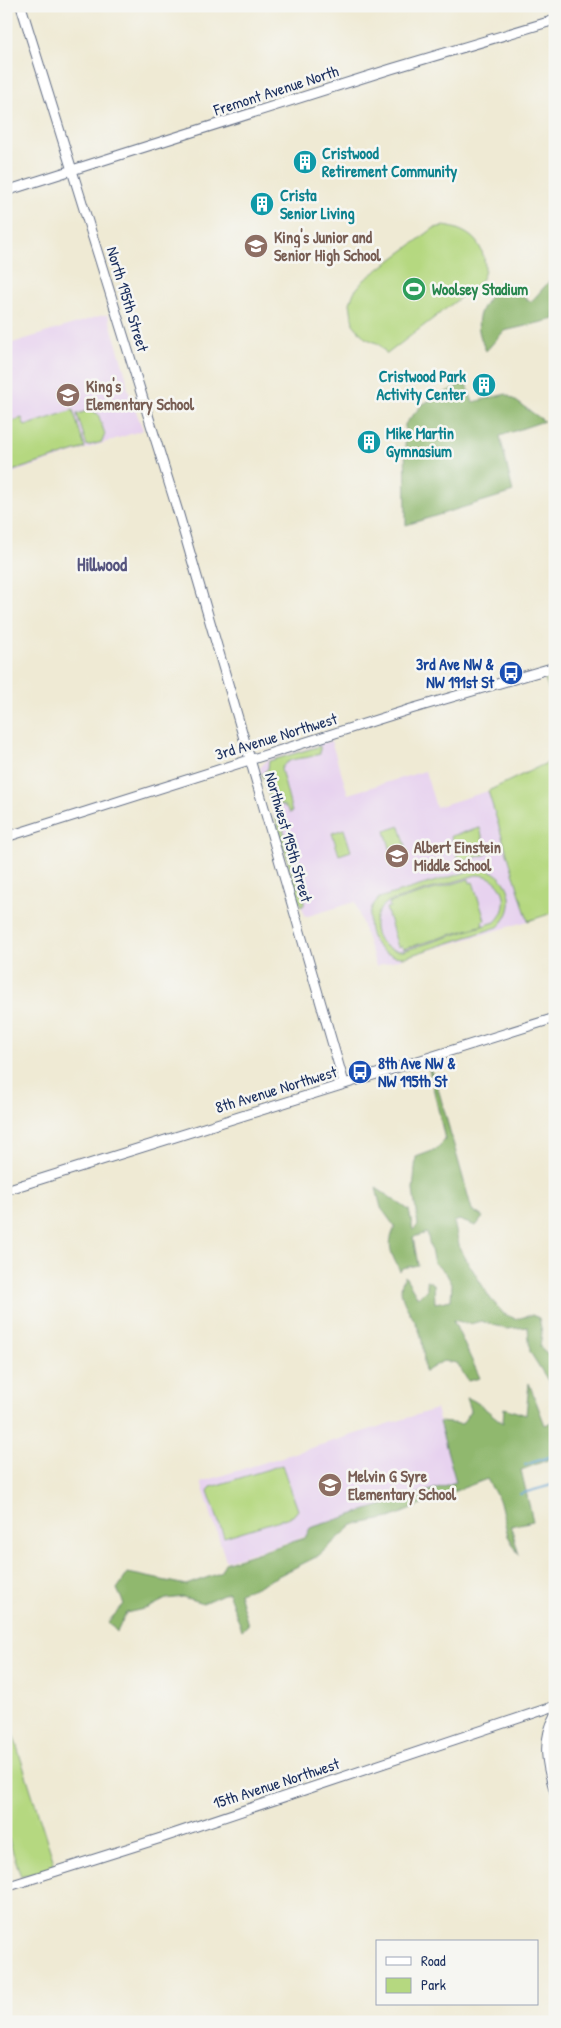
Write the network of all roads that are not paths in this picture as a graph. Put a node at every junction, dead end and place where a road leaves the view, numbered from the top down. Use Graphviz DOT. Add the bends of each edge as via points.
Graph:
graph roads {
  1 [pos="21,6"];
  2 [pos="555,20"];
  3 [pos="72,170"];
  4 [pos="6,191"];
  5 [pos="203,600"];
  6 [pos="555,667"];
  7 [pos="251,759"];
  8 [pos="6,837"];
  9 [pos="555,1018"];
  10 [pos="344,1083"];
  11 [pos="6,1190"];
  12 [pos="555,1706"];
  13 [pos="530,1714"];
  14 [pos="553,1720"];
  15 [pos="555,1792"];
  16 [pos="6,1887"];
  1 -- 3 [label="street, North 195th Street"];
  2 -- 3 [label="street, Fremont Avenue North"];
  3 -- 4 [label="street, Fremont Avenue North"];
  3 -- 5 [label="street, North 195th Street"];
  5 -- 7 [label="street, Northwest 195th Street"];
  6 -- 7 [label="street, 3rd Avenue Northwest"];
  7 -- 8 [label="street, 3rd Avenue Northwest"];
  7 -- 10 [label="street, Northwest 195th Street"];
  9 -- 10 [label="street, 8th Avenue Northwest"];
  10 -- 11 [label="street, 8th Avenue Northwest"];
  12 -- 13 [label="street, 15th Avenue Northwest"];
  13 -- 14 [label="street"];
  13 -- 16 [label="street, 15th Avenue Northwest"];
  14 -- 15 [label="street" via="545,1750"];
}
